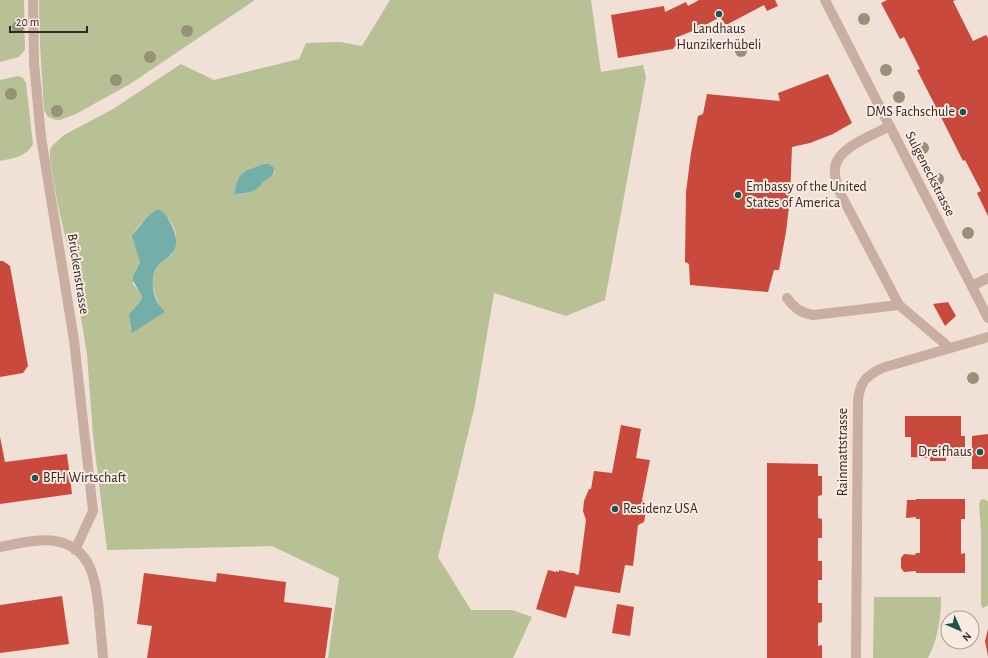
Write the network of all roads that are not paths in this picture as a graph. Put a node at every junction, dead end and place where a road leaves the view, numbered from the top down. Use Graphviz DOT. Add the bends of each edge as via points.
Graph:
graph roads {
  1 [pos="33,0"];
  2 [pos="825,0"];
  3 [pos="890,126"];
  4 [pos="988,278"];
  5 [pos="972,286"];
  6 [pos="787,298"];
  7 [pos="899,305"];
  8 [pos="988,318"];
  9 [pos="988,337"];
  10 [pos="950,348"];
  11 [pos="0,547"];
  12 [pos="75,550"];
  13 [pos="104,658"];
  14 [pos="856,658"];
  1 -- 12 [label="street, Brückenstrasse" via="34,63 41,137 74,340 93,511"];
  2 -- 3 [label="street, Sulgeneckstrasse"];
  3 -- 5 [label="street, Sulgeneckstrasse"];
  3 -- 7 [label="street" via="844,152 834,170 839,191"];
  4 -- 5 [label="street"];
  5 -- 8 [label="street, Sulgeneckstrasse"];
  6 -- 7 [label="street" via="798,310 813,315"];
  7 -- 10 [label="street"];
  9 -- 10 [label="street, Rainmattstrasse"];
  10 -- 14 [label="street, Rainmattstrasse" via="882,368 863,381 858,392"];
  11 -- 12 [label="street" via="45,540 62,543"];
  12 -- 13 [label="street" via="89,564 96,584"];
}
